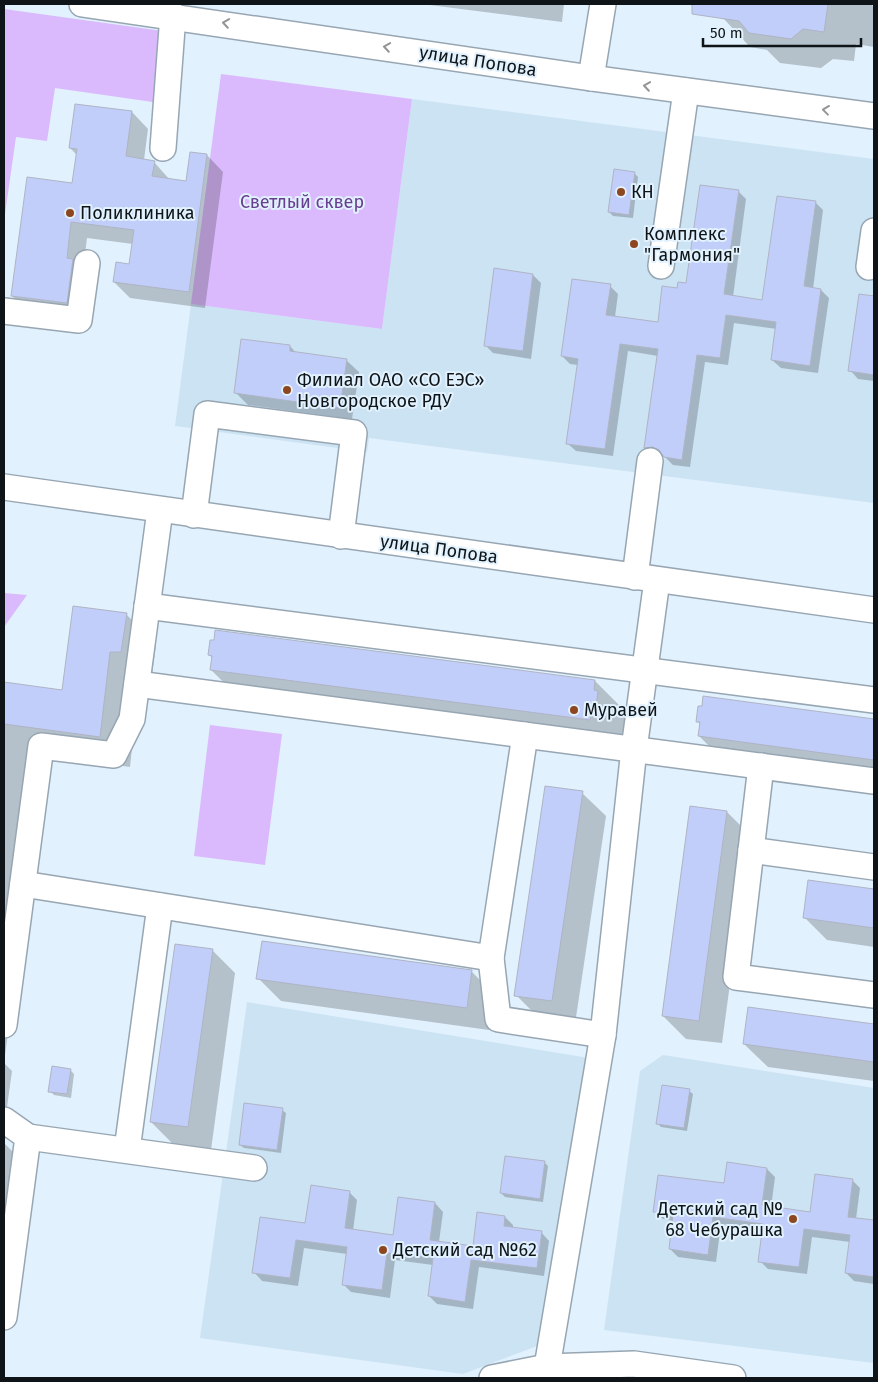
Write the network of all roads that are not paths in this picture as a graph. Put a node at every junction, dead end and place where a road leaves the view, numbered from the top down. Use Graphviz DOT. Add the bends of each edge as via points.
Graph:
graph roads {
  1 [pos="82,4"];
  2 [pos="603,4"];
  3 [pos="173,15"];
  4 [pos="591,78"];
  5 [pos="686,91"];
  6 [pos="874,116"];
  7 [pos="163,148"];
  8 [pos="874,231"];
  9 [pos="87,263"];
  10 [pos="661,266"];
  11 [pos="870,267"];
  12 [pos="4,311"];
  13 [pos="650,461"];
  14 [pos="4,487"];
  15 [pos="160,510"];
  16 [pos="194,515"];
  17 [pos="341,536"];
  18 [pos="646,578"];
  19 [pos="147,606"];
  20 [pos="874,610"];
  21 [pos="646,670"];
  22 [pos="137,684"];
  23 [pos="874,700"];
  24 [pos="525,735"];
  25 [pos="634,749"];
  26 [pos="761,766"];
  27 [pos="874,781"];
  28 [pos="751,850"];
  29 [pos="874,867"];
  30 [pos="23,884"];
  31 [pos="160,906"];
  32 [pos="491,958"];
  33 [pos="874,995"];
  34 [pos="4,1025"];
  35 [pos="603,1034"];
  36 [pos="4,1120"];
  37 [pos="28,1137"];
  38 [pos="126,1150"];
  39 [pos="254,1168"];
  40 [pos="4,1317"];
  41 [pos="547,1367"];
  42 [pos="492,1378"];
  43 [pos="733,1378"];
  1 -- 3 [label="street, улица Попова"];
  2 -- 4 [label="street"];
  4 -- 3 [label="street, улица Попова, one-way"];
  3 -- 7 [label="street"];
  5 -- 4 [label="street, улица Попова, one-way"];
  6 -- 5 [label="street, улица Попова, one-way"];
  5 -- 10 [label="street"];
  8 -- 11 [label="street"];
  9 -- 12 [label="street" via="79,320"];
  13 -- 18 [label="street"];
  14 -- 15 [label="street, улица Попова"];
  15 -- 16 [label="street, улица Попова"];
  15 -- 19 [label="street"];
  16 -- 17 [label="street, улица Попова"];
  16 -- 17 [label="street" via="207,414 354,434"];
  17 -- 18 [label="street, улица Попова"];
  18 -- 20 [label="street, улица Попова"];
  18 -- 21 [label="street"];
  19 -- 21 [label="street"];
  19 -- 22 [label="street"];
  21 -- 23 [label="street"];
  21 -- 25 [label="street"];
  22 -- 24 [label="street"];
  22 -- 30 [label="street" via="132,719 114,755 41,746"];
  24 -- 25 [label="street"];
  24 -- 32 [label="street"];
  25 -- 26 [label="street"];
  25 -- 35 [label="street"];
  26 -- 27 [label="street"];
  26 -- 28 [label="street"];
  28 -- 29 [label="street"];
  28 -- 33 [label="street" via="736,977"];
  30 -- 31 [label="street"];
  30 -- 34 [label="street"];
  31 -- 32 [label="street"];
  31 -- 38 [label="street"];
  32 -- 35 [label="street" via="498,1019"];
  35 -- 41 [label="street"];
  36 -- 37 [label="street"];
  37 -- 38 [label="street"];
  37 -- 40 [label="street"];
  38 -- 39 [label="street"];
  41 -- 42 [label="street"];
  41 -- 43 [label="street" via="634,1364"];
}
